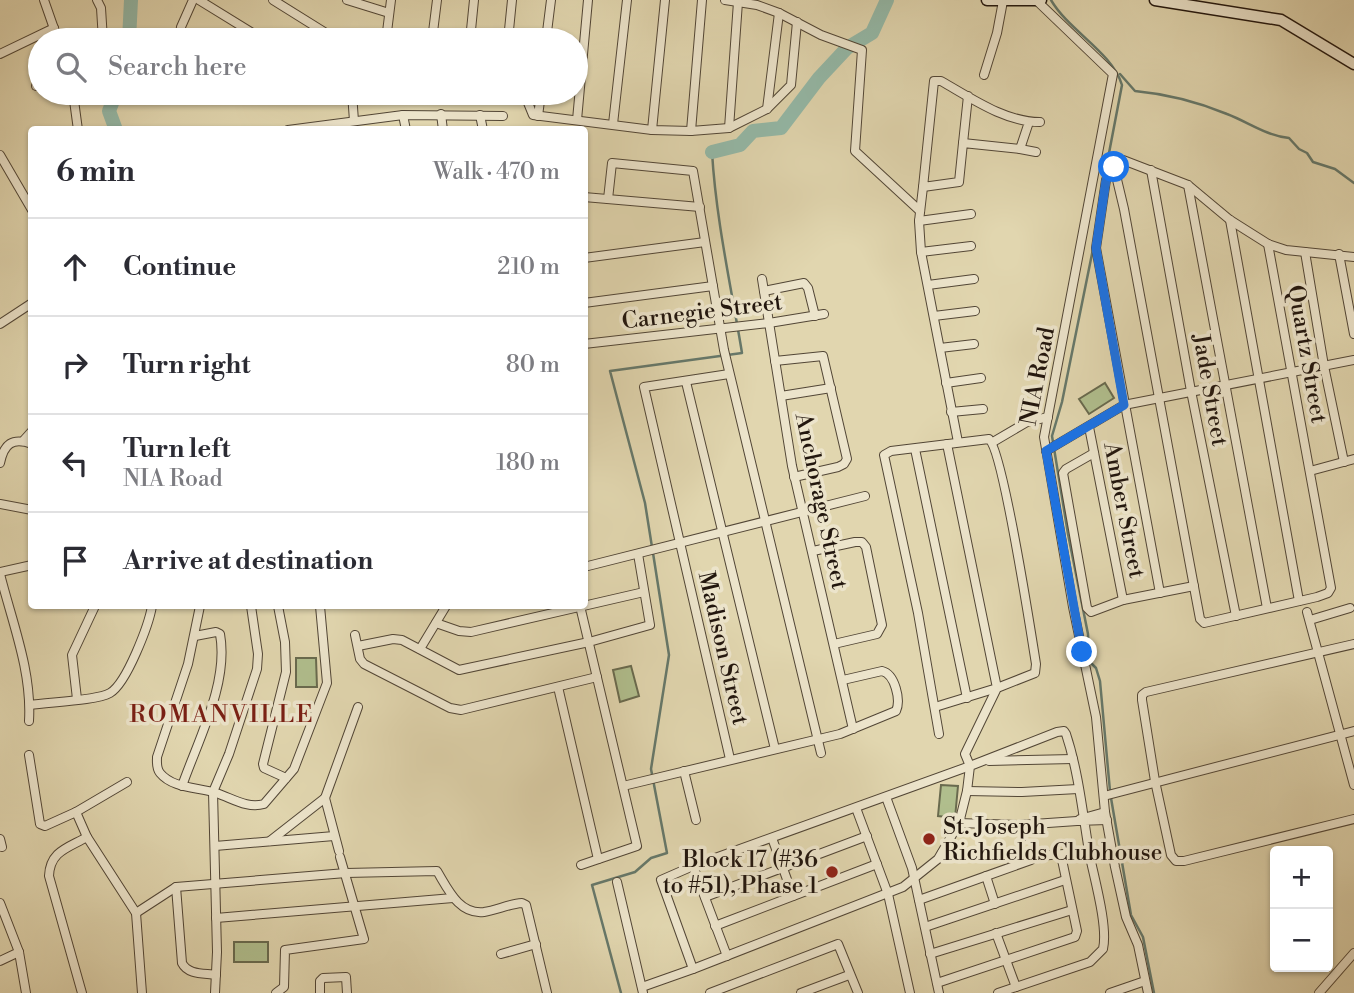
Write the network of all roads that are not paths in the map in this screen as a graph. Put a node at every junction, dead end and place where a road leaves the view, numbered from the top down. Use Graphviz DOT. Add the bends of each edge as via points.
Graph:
graph roads {
  1 [pos="44,0"];
  2 [pos="97,0"];
  3 [pos="193,0"];
  4 [pos="199,0"];
  5 [pos="273,0"];
  6 [pos="347,0"];
  7 [pos="391,0"];
  8 [pos="437,0"];
  9 [pos="474,0"];
  10 [pos="512,0"];
  11 [pos="551,0"];
  12 [pos="588,0"];
  13 [pos="627,0"];
  14 [pos="665,0"];
  15 [pos="702,0"];
  16 [pos="725,0"];
  17 [pos="987,0"];
  18 [pos="1155,0"];
  19 [pos="1003,1"];
  20 [pos="1039,1"];
  21 [pos="738,2"];
  22 [pos="389,13"];
  23 [pos="779,13"];
  24 [pos="797,22"];
  25 [pos="54,28"];
  26 [pos="102,28"];
  27 [pos="181,28"];
  28 [pos="244,28"];
  29 [pos="318,28"];
  30 [pos="387,28"];
  31 [pos="434,28"];
  32 [pos="471,28"];
  33 [pos="509,28"];
  34 [pos="548,28"];
  35 [pos="585,28"];
  36 [pos="28,41"];
  37 [pos="0,54"];
  38 [pos="1354,64"];
  39 [pos="984,75"];
  40 [pos="968,96"];
  41 [pos="75,105"];
  42 [pos="355,105"];
  43 [pos="527,105"];
  44 [pos="539,105"];
  45 [pos="578,105"];
  46 [pos="767,109"];
  47 [pos="441,114"];
  48 [pos="403,115"];
  49 [pos="480,115"];
  50 [pos="503,116"];
  51 [pos="538,116"];
  52 [pos="359,120"];
  53 [pos="577,120"];
  54 [pos="1029,122"];
  55 [pos="1040,122"];
  56 [pos="614,124"];
  57 [pos="77,126"];
  58 [pos="316,126"];
  59 [pos="363,126"];
  60 [pos="404,126"];
  61 [pos="442,126"];
  62 [pos="482,126"];
  63 [pos="729,128"];
  64 [pos="652,130"];
  65 [pos="691,131"];
  66 [pos="962,143"];
  67 [pos="1020,149"];
  68 [pos="1036,152"];
  69 [pos="0,155"];
  70 [pos="1114,167"];
  71 [pos="1151,170"];
  72 [pos="1188,185"];
  73 [pos="923,187"];
  74 [pos="588,197"];
  75 [pos="608,199"];
  76 [pos="28,203"];
  77 [pos="700,207"];
  78 [pos="920,211"];
  79 [pos="971,214"];
  80 [pos="1230,220"];
  81 [pos="919,221"];
  82 [pos="705,242"];
  83 [pos="1268,244"];
  84 [pos="971,246"];
  85 [pos="921,252"];
  86 [pos="1305,252"];
  87 [pos="1339,254"];
  88 [pos="588,257"];
  89 [pos="1354,257"];
  90 [pos="974,278"];
  91 [pos="762,279"];
  92 [pos="928,285"];
  93 [pos="713,286"];
  94 [pos="764,291"];
  95 [pos="588,302"];
  96 [pos="28,306"];
  97 [pos="975,310"];
  98 [pos="934,316"];
  99 [pos="769,323"];
  100 [pos="0,324"];
  101 [pos="719,329"];
  102 [pos="1354,334"];
  103 [pos="588,344"];
  104 [pos="974,344"];
  105 [pos="940,348"];
  106 [pos="1354,360"];
  107 [pos="775,361"];
  108 [pos="1324,366"];
  109 [pos="1292,371"];
  110 [pos="729,374"];
  111 [pos="981,378"];
  112 [pos="1259,378"];
  113 [pos="686,382"];
  114 [pos="946,383"];
  115 [pos="1224,384"];
  116 [pos="831,388"];
  117 [pos="1191,391"];
  118 [pos="780,396"];
  119 [pos="1158,398"];
  120 [pos="1124,405"];
  121 [pos="982,409"];
  122 [pos="951,412"];
  123 [pos="1048,417"];
  124 [pos="1089,427"];
  125 [pos="958,442"];
  126 [pos="993,442"];
  127 [pos="27,443"];
  128 [pos="947,444"];
  129 [pos="915,449"];
  130 [pos="1051,449"];
  131 [pos="1094,453"];
  132 [pos="1354,459"];
  133 [pos="1344,461"];
  134 [pos="0,463"];
  135 [pos="1310,471"];
  136 [pos="794,477"];
  137 [pos="865,496"];
  138 [pos="0,504"];
  139 [pos="28,509"];
  140 [pos="803,513"];
  141 [pos="765,522"];
  142 [pos="722,533"];
  143 [pos="680,544"];
  144 [pos="813,551"];
  145 [pos="643,553"];
  146 [pos="28,566"];
  147 [pos="588,566"];
  148 [pos="0,573"];
  149 [pos="1194,586"];
  150 [pos="644,592"];
  151 [pos="1160,593"];
  152 [pos="1123,600"];
  153 [pos="1299,601"];
  154 [pos="588,604"];
  155 [pos="1267,608"];
  156 [pos="1350,608"];
  157 [pos="94,609"];
  158 [pos="152,609"];
  159 [pos="200,609"];
  160 [pos="251,609"];
  161 [pos="279,609"];
  162 [pos="320,609"];
  163 [pos="444,609"];
  164 [pos="567,609"];
  165 [pos="581,609"];
  166 [pos="1236,616"];
  167 [pos="436,623"];
  168 [pos="355,635"];
  169 [pos="195,636"];
  170 [pos="589,642"];
  171 [pos="834,644"];
  172 [pos="1354,644"];
  173 [pos="358,646"];
  174 [pos="420,649"];
  175 [pos="1320,652"];
  176 [pos="597,677"];
  177 [pos="843,680"];
  178 [pos="558,687"];
  179 [pos="997,688"];
  180 [pos="967,698"];
  181 [pos="77,699"];
  182 [pos="30,705"];
  183 [pos="358,707"];
  184 [pos="934,707"];
  185 [pos="29,721"];
  186 [pos="853,729"];
  187 [pos="1354,731"];
  188 [pos="939,734"];
  189 [pos="1342,734"];
  190 [pos="817,739"];
  191 [pos="775,749"];
  192 [pos="821,753"];
  193 [pos="29,755"];
  194 [pos="730,759"];
  195 [pos="1073,759"];
  196 [pos="982,761"];
  197 [pos="970,766"];
  198 [pos="684,771"];
  199 [pos="286,778"];
  200 [pos="1155,781"];
  201 [pos="127,782"];
  202 [pos="1354,785"];
  203 [pos="182,786"];
  204 [pos="622,786"];
  205 [pos="1078,789"];
  206 [pos="967,791"];
  207 [pos="213,792"];
  208 [pos="1104,796"];
  209 [pos="886,797"];
  210 [pos="326,798"];
  211 [pos="856,808"];
  212 [pos="76,813"];
  213 [pos="1106,816"];
  214 [pos="1354,819"];
  215 [pos="696,820"];
  216 [pos="1081,820"];
  217 [pos="959,823"];
  218 [pos="334,836"];
  219 [pos="867,836"];
  220 [pos="87,837"];
  221 [pos="772,838"];
  222 [pos="269,841"];
  223 [pos="215,846"];
  224 [pos="1089,852"];
  225 [pos="942,853"];
  226 [pos="1061,855"];
  227 [pos="1037,857"];
  228 [pos="598,859"];
  229 [pos="581,864"];
  230 [pos="877,864"];
  231 [pos="693,866"];
  232 [pos="784,867"];
  233 [pos="346,873"];
  234 [pos="986,876"];
  235 [pos="914,880"];
  236 [pos="1065,880"];
  237 [pos="617,882"];
  238 [pos="215,883"];
  239 [pos="176,887"];
  240 [pos="888,894"];
  241 [pos="793,896"];
  242 [pos="705,897"];
  243 [pos="453,898"];
  244 [pos="919,900"];
  245 [pos="0,903"];
  246 [pos="995,904"];
  247 [pos="353,905"];
  248 [pos="1072,910"];
  249 [pos="136,913"];
  250 [pos="216,918"];
  251 [pos="715,926"];
  252 [pos="925,927"];
  253 [pos="996,933"];
  254 [pos="536,944"];
  255 [pos="19,952"];
  256 [pos="1354,953"];
  257 [pos="501,954"];
  258 [pos="930,954"];
  259 [pos="727,956"];
  260 [pos="0,961"];
  261 [pos="1006,961"];
  262 [pos="693,969"];
  263 [pos="216,975"];
  264 [pos="849,975"];
  265 [pos="1145,981"];
  266 [pos="937,983"];
  267 [pos="1016,987"];
  268 [pos="643,990"];
  269 [pos="26,993"];
  270 [pos="82,993"];
  271 [pos="142,993"];
  272 [pos="215,993"];
  273 [pos="276,993"];
  274 [pos="320,993"];
  275 [pos="347,993"];
  276 [pos="547,993"];
  277 [pos="710,993"];
  278 [pos="801,993"];
  279 [pos="858,993"];
  280 [pos="910,993"];
  281 [pos="939,993"];
  282 [pos="998,993"];
  283 [pos="1110,993"];
  284 [pos="1149,993"];
  285 [pos="1320,993"];
  1 -- 25 [label="street"];
  2 -- 26 [label="street"];
  3 -- 27 [label="street"];
  4 -- 28 [label="street"];
  5 -- 29 [label="street"];
  6 -- 22 [label="street"];
  7 -- 22 [label="street"];
  8 -- 31 [label="street"];
  9 -- 32 [label="street"];
  10 -- 33 [label="street"];
  11 -- 34 [label="street"];
  12 -- 35 [label="street"];
  13 -- 56 [label="street"];
  14 -- 64 [label="street"];
  15 -- 65 [label="street"];
  16 -- 21 [label="street"];
  17 -- 19 [label="street"];
  18 -- 38 [label="street" via="1281,20"];
  19 -- 20 [label="street"];
  19 -- 39 [label="street"];
  20 -- 123 [label="street, NIA Road" via="1113,74"];
  21 -- 23 [label="street"];
  21 -- 63 [label="street"];
  22 -- 30 [label="street"];
  23 -- 24 [label="street"];
  23 -- 46 [label="street"];
  24 -- 46 [label="street" via="791,85"];
  24 -- 78 [label="street" via="862,50 855,151"];
  36 -- 37 [label="street"];
  40 -- 54 [label="street"];
  40 -- 66 [label="street"];
  40 -- 73 [label="street" via="941,81 933,85"];
  41 -- 57 [label="street"];
  42 -- 52 [label="street"];
  43 -- 51 [label="street"];
  44 -- 51 [label="street"];
  45 -- 53 [label="street"];
  46 -- 63 [label="street"];
  47 -- 48 [label="street"];
  47 -- 49 [label="street"];
  47 -- 61 [label="street"];
  48 -- 52 [label="street"];
  48 -- 60 [label="street"];
  49 -- 50 [label="street"];
  49 -- 62 [label="street"];
  51 -- 53 [label="street"];
  52 -- 58 [label="street"];
  52 -- 59 [label="street"];
  53 -- 56 [label="street"];
  54 -- 55 [label="street"];
  54 -- 67 [label="street"];
  56 -- 64 [label="street"];
  63 -- 65 [label="street"];
  64 -- 65 [label="street"];
  66 -- 67 [label="street"];
  66 -- 73 [label="street" via="959,182"];
  67 -- 68 [label="street"];
  69 -- 76 [label="street"];
  70 -- 71 [label="street" via="1118,159"];
  70 -- 119 [label="street"];
  70 -- 120 [label="street" via="1106,180 1096,248"];
  71 -- 72 [label="street"];
  71 -- 117 [label="street, Jade Street"];
  72 -- 80 [label="street"];
  72 -- 115 [label="street"];
  73 -- 78 [label="street"];
  74 -- 75 [label="street"];
  75 -- 77 [label="street"];
  75 -- 77 [label="street" via="612,163 694,171"];
  77 -- 82 [label="street"];
  78 -- 81 [label="street"];
  79 -- 81 [label="street"];
  80 -- 83 [label="street"];
  80 -- 112 [label="street"];
  81 -- 85 [label="street"];
  82 -- 88 [label="street"];
  82 -- 93 [label="street"];
  83 -- 86 [label="street"];
  83 -- 109 [label="street, Quartz Street"];
  84 -- 85 [label="street"];
  85 -- 92 [label="street"];
  86 -- 87 [label="street"];
  86 -- 108 [label="street"];
  87 -- 89 [label="street"];
  87 -- 102 [label="street"];
  90 -- 92 [label="street"];
  91 -- 94 [label="street, Anchorage Street"];
  92 -- 98 [label="street"];
  93 -- 95 [label="street"];
  93 -- 101 [label="street"];
  94 -- 99 [label="street, Anchorage Street"];
  94 -- 99 [label="street, Carnegie Street" via="804,283 819,315"];
  96 -- 100 [label="street"];
  97 -- 98 [label="street"];
  98 -- 105 [label="street"];
  99 -- 101 [label="street, Carnegie Street"];
  99 -- 107 [label="street, Anchorage Street"];
  101 -- 103 [label="street, Carnegie Street"];
  101 -- 110 [label="street"];
  104 -- 105 [label="street"];
  105 -- 114 [label="street"];
  106 -- 108 [label="street"];
  107 -- 116 [label="street" via="823,356"];
  107 -- 118 [label="street, Anchorage Street"];
  108 -- 109 [label="street"];
  108 -- 133 [label="street"];
  109 -- 112 [label="street"];
  109 -- 135 [label="street, Quartz Street"];
  110 -- 113 [label="street"];
  110 -- 141 [label="street"];
  111 -- 114 [label="street"];
  112 -- 115 [label="street"];
  112 -- 153 [label="street"];
  113 -- 142 [label="street"];
  113 -- 143 [label="street, Madison Street" via="644,387"];
  114 -- 122 [label="street"];
  115 -- 117 [label="street"];
  115 -- 155 [label="street"];
  116 -- 118 [label="street"];
  116 -- 136 [label="street" via="844,464"];
  117 -- 119 [label="street"];
  117 -- 166 [label="street, Jade Street"];
  118 -- 136 [label="street, Anchorage Street"];
  119 -- 120 [label="street"];
  119 -- 149 [label="street"];
  120 -- 124 [label="street"];
  120 -- 151 [label="street"];
  121 -- 122 [label="street"];
  122 -- 125 [label="street"];
  123 -- 126 [label="street" via="1027,422"];
  123 -- 130 [label="street, NIA Road" via="1044,437"];
  124 -- 130 [label="street"];
  124 -- 131 [label="street, Amber Street"];
  125 -- 126 [label="street"];
  125 -- 128 [label="street"];
  126 -- 179 [label="street" via="1036,664 1032,675"];
  127 -- 134 [label="street" via="10,443"];
  128 -- 129 [label="street"];
  128 -- 179 [label="street"];
  129 -- 180 [label="street"];
  129 -- 184 [label="street" via="891,451 884,459"];
  130 -- 208 [label="street, NIA Road" via="1073,607 1096,717"];
  131 -- 152 [label="street, Amber Street"];
  131 -- 152 [label="street" via="1063,474 1086,606 1091,611"];
  132 -- 133 [label="street"];
  133 -- 135 [label="street"];
  135 -- 153 [label="street, Quartz Street" via="1331,588 1328,593"];
  136 -- 140 [label="street, Anchorage Street"];
  137 -- 140 [label="street"];
  138 -- 139 [label="street"];
  140 -- 141 [label="street"];
  140 -- 144 [label="street, Anchorage Street"];
  141 -- 142 [label="street"];
  141 -- 190 [label="street"];
  142 -- 143 [label="street"];
  142 -- 191 [label="street"];
  143 -- 145 [label="street"];
  143 -- 194 [label="street, Madison Street"];
  144 -- 171 [label="street, Anchorage Street"];
  144 -- 171 [label="street" via="855,542 866,547 881,630"];
  145 -- 147 [label="street"];
  145 -- 150 [label="street"];
  146 -- 148 [label="street"];
  148 -- 182 [label="street"];
  149 -- 151 [label="street"];
  149 -- 166 [label="street" via="1202,622"];
  150 -- 154 [label="street"];
  150 -- 170 [label="street" via="650,625"];
  151 -- 152 [label="street"];
  153 -- 155 [label="street"];
  155 -- 166 [label="street"];
  156 -- 175 [label="street" via="1309,616"];
  157 -- 181 [label="street" via="72,655"];
  158 -- 181 [label="street" via="149,625 115,689"];
  159 -- 169 [label="street"];
  160 -- 207 [label="street" via="257,669"];
  161 -- 199 [label="street" via="286,673 263,764"];
  162 -- 199 [label="street" via="327,683 304,746"];
  163 -- 167 [label="street"];
  164 -- 167 [label="street" via="471,632"];
  165 -- 170 [label="street"];
  167 -- 174 [label="street"];
  168 -- 173 [label="street"];
  169 -- 203 [label="street" via="156,757 161,775"];
  169 -- 203 [label="street" via="220,634 223,651 214,697"];
  170 -- 174 [label="street" via="459,670"];
  170 -- 176 [label="street"];
  171 -- 177 [label="street, Anchorage Street"];
  172 -- 175 [label="street"];
  173 -- 174 [label="street" via="393,639"];
  173 -- 178 [label="street" via="364,664 450,708 461,710"];
  175 -- 189 [label="street"];
  175 -- 200 [label="street" via="1142,695"];
  176 -- 178 [label="street"];
  176 -- 204 [label="street"];
  177 -- 186 [label="street, Anchorage Street"];
  177 -- 186 [label="street" via="888,672 899,706 891,715"];
  178 -- 228 [label="street"];
  179 -- 180 [label="street"];
  179 -- 197 [label="street" via="965,754"];
  180 -- 184 [label="street"];
  181 -- 182 [label="street"];
  182 -- 185 [label="street"];
  183 -- 210 [label="street"];
  184 -- 188 [label="street"];
  186 -- 190 [label="street"];
  187 -- 189 [label="street"];
  189 -- 200 [label="street"];
  189 -- 202 [label="street"];
  190 -- 191 [label="street"];
  190 -- 192 [label="street"];
  191 -- 194 [label="street"];
  193 -- 212 [label="street" via="40,824"];
  194 -- 198 [label="street"];
  195 -- 196 [label="street"];
  195 -- 196 [label="street" via="1061,731"];
  195 -- 205 [label="street"];
  196 -- 197 [label="street"];
  197 -- 206 [label="street"];
  197 -- 209 [label="street"];
  198 -- 204 [label="street"];
  198 -- 215 [label="street"];
  199 -- 207 [label="street" via="258,806"];
  200 -- 208 [label="street"];
  200 -- 214 [label="street" via="1176,861"];
  201 -- 212 [label="street"];
  203 -- 207 [label="street"];
  204 -- 228 [label="street" via="636,846"];
  205 -- 206 [label="street"];
  205 -- 216 [label="street"];
  206 -- 217 [label="street"];
  207 -- 223 [label="street"];
  208 -- 213 [label="street, NIA Road"];
  209 -- 211 [label="street"];
  209 -- 235 [label="street"];
  210 -- 218 [label="street"];
  210 -- 222 [label="street"];
  211 -- 219 [label="street"];
  211 -- 221 [label="street"];
  212 -- 220 [label="street"];
  213 -- 216 [label="street"];
  213 -- 265 [label="street, NIA Road" via="1119,890"];
  216 -- 217 [label="street"];
  216 -- 224 [label="street"];
  217 -- 225 [label="street"];
  218 -- 222 [label="street"];
  218 -- 233 [label="street"];
  219 -- 230 [label="street"];
  219 -- 232 [label="street"];
  220 -- 249 [label="street"];
  220 -- 270 [label="street" via="55,856 49,876"];
  221 -- 231 [label="street"];
  221 -- 232 [label="street"];
  222 -- 223 [label="street"];
  223 -- 238 [label="street"];
  224 -- 226 [label="street"];
  224 -- 267 [label="street" via="1104,949 1090,962"];
  225 -- 227 [label="street"];
  225 -- 235 [label="street"];
  226 -- 227 [label="street"];
  226 -- 236 [label="street"];
  227 -- 234 [label="street"];
  228 -- 229 [label="street"];
  230 -- 240 [label="street"];
  230 -- 241 [label="street"];
  231 -- 242 [label="street"];
  231 -- 262 [label="street" via="661,880"];
  232 -- 241 [label="street"];
  232 -- 242 [label="street"];
  233 -- 238 [label="street"];
  233 -- 243 [label="street" via="437,871"];
  233 -- 247 [label="street"];
  234 -- 244 [label="street"];
  234 -- 246 [label="street"];
  235 -- 240 [label="street"];
  235 -- 244 [label="street"];
  236 -- 246 [label="street"];
  236 -- 248 [label="street"];
  237 -- 268 [label="street"];
  238 -- 239 [label="street"];
  238 -- 250 [label="street"];
  239 -- 249 [label="street"];
  239 -- 263 [label="street" via="182,963 191,972"];
  240 -- 259 [label="street"];
  240 -- 280 [label="street"];
  241 -- 251 [label="street"];
  242 -- 251 [label="street"];
  243 -- 247 [label="street"];
  243 -- 254 [label="street" via="463,907 483,912 522,903 529,912"];
  244 -- 252 [label="street"];
  245 -- 255 [label="street"];
  246 -- 252 [label="street"];
  247 -- 250 [label="street"];
  247 -- 273 [label="street" via="364,939 285,950 284,987"];
  248 -- 253 [label="street"];
  248 -- 261 [label="street" via="1075,937"];
  249 -- 271 [label="street"];
  250 -- 263 [label="street"];
  251 -- 259 [label="street"];
  252 -- 258 [label="street"];
  253 -- 258 [label="street"];
  253 -- 261 [label="street"];
  254 -- 257 [label="street"];
  254 -- 276 [label="street"];
  255 -- 260 [label="street"];
  255 -- 269 [label="street"];
  256 -- 285 [label="street"];
  258 -- 266 [label="street"];
  259 -- 262 [label="street"];
  261 -- 266 [label="street"];
  261 -- 267 [label="street"];
  262 -- 268 [label="street"];
  263 -- 272 [label="street"];
  264 -- 277 [label="street" via="838,944"];
  264 -- 278 [label="street"];
  264 -- 279 [label="street"];
  265 -- 283 [label="street"];
  265 -- 284 [label="street, NIA Road"];
  266 -- 281 [label="street"];
  267 -- 282 [label="street"];
  274 -- 275 [label="street" via="323,978 346,977"];
}
